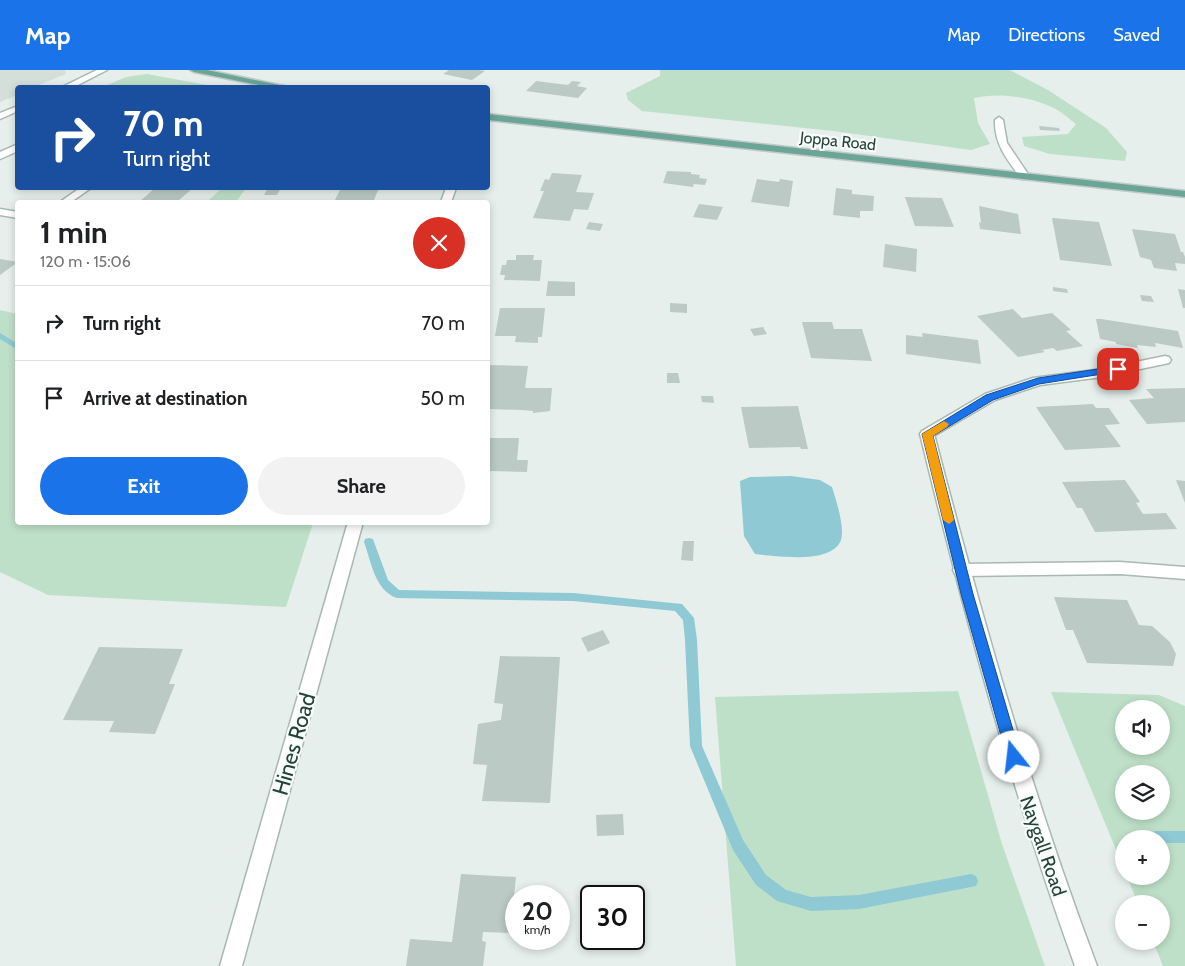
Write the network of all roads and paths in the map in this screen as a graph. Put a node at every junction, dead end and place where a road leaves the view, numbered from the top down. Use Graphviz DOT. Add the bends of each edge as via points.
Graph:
graph roads {
  1 [pos="103,70"];
  2 [pos="194,70"];
  3 [pos="70,85"];
  4 [pos="274,85"];
  5 [pos="15,109"];
  6 [pos="0,116"];
  7 [pos="490,117"];
  8 [pos="999,120"];
  9 [pos="15,149"];
  10 [pos="0,156"];
  11 [pos="1025,177"];
  12 [pos="83,190"];
  13 [pos="1185,194"];
  14 [pos="68,200"];
  15 [pos="0,212"];
  16 [pos="15,214"];
  17 [pos="1165,360"];
  18 [pos="355,525"];
  19 [pos="961,570"];
  20 [pos="1185,573"];
  21 [pos="231,966"];
  22 [pos="1086,966"];
  1 -- 3 [label="street"];
  2 -- 4 [label="main road"];
  5 -- 6 [label="street"];
  7 -- 11 [label="main road, Joppa Road"];
  8 -- 11 [label="street" via="1001,143"];
  9 -- 10 [label="street"];
  11 -- 13 [label="main road, Joppa Road"];
  12 -- 14 [label="street"];
  15 -- 16 [label="street"];
  17 -- 19 [label="street, Naygall Road" via="1038,381 990,398 927,434"];
  18 -- 21 [label="street, Hines Road"];
  19 -- 20 [label="street" via="1120,568"];
  19 -- 22 [label="street, Naygall Road" via="1025,793"];
}
